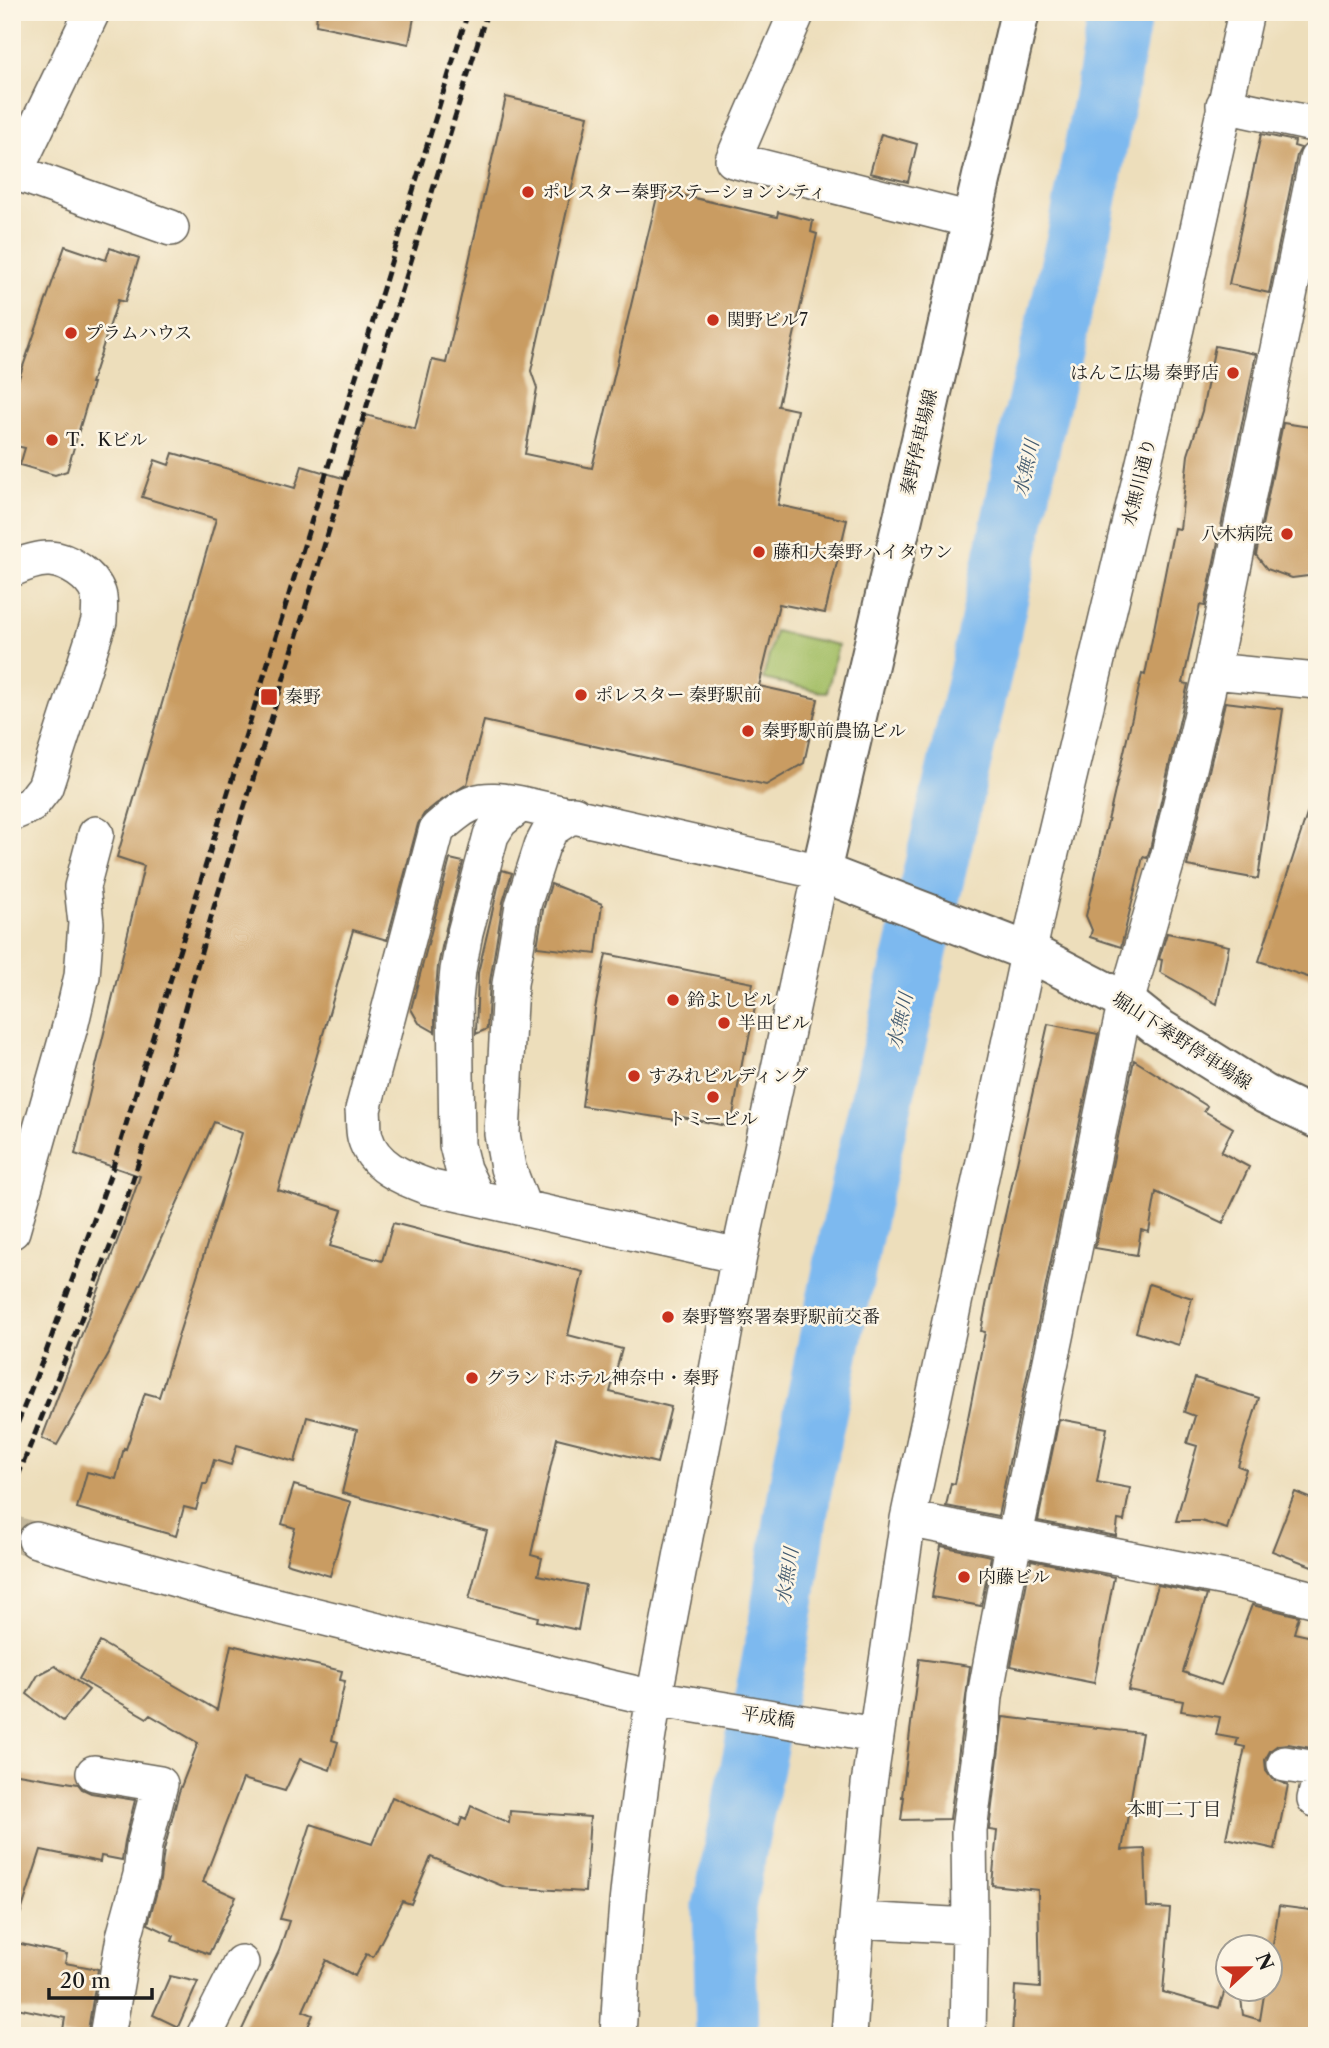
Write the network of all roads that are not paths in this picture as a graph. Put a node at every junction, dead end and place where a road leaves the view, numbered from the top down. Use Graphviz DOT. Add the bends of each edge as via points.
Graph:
graph roads {
  1 [pos="92,12"];
  2 [pos="797,12"];
  3 [pos="1020,12"];
  4 [pos="1245,12"];
  5 [pos="1224,105"];
  6 [pos="1317,125"];
  7 [pos="1317,159"];
  8 [pos="14,171"];
  9 [pos="971,220"];
  10 [pos="171,228"];
  11 [pos="1304,290"];
  12 [pos="12,569"];
  13 [pos="1212,671"];
  14 [pos="1317,681"];
  15 [pos="521,804"];
  16 [pos="12,813"];
  17 [pos="574,814"];
  18 [pos="96,834"];
  19 [pos="835,877"];
  20 [pos="1019,948"];
  21 [pos="1126,1002"];
  22 [pos="1317,1119"];
  23 [pos="476,1196"];
  24 [pos="523,1207"];
  25 [pos="12,1231"];
  26 [pos="740,1256"];
  27 [pos="908,1519"];
  28 [pos="36,1539"];
  29 [pos="1014,1540"];
  30 [pos="1317,1600"];
  31 [pos="654,1698"];
  32 [pos="860,1732"];
  33 [pos="93,1773"];
  34 [pos="857,1920"];
  35 [pos="970,1926"];
  36 [pos="241,1963"];
  37 [pos="107,2036"];
  38 [pos="204,2036"];
  39 [pos="618,2036"];
  40 [pos="849,2036"];
  41 [pos="968,2036"];
  1 -- 8 [label="street"];
  2 -- 9 [label="street" via="733,160"];
  3 -- 9 [label="main road, 秦野停車場線"];
  4 -- 5 [label="street, 水無川通り"];
  5 -- 6 [label="street"];
  5 -- 20 [label="street, 水無川通り" via="1176,328"];
  7 -- 11 [label="street"];
  8 -- 10 [label="street"];
  9 -- 19 [label="main road, 秦野停車場線"];
  11 -- 13 [label="street"];
  12 -- 16 [label="street" via="49,559 70,565 89,579 99,594 99,621 45,787 31,805"];
  13 -- 14 [label="street"];
  13 -- 21 [label="street" via="1169,854"];
  15 -- 17 [label="street"];
  15 -- 23 [label="street" via="491,835 458,970 457,1145"];
  15 -- 23 [label="street" via="491,799 472,804 437,829 363,1110 365,1139 395,1175"];
  17 -- 19 [label="street"];
  17 -- 24 [label="street" via="551,829 542,846 523,905 510,984 502,1134 508,1168"];
  18 -- 25 [label="street" via="82,887 86,923 82,976"];
  19 -- 20 [label="main road, 堀山下秦野停車場線"];
  19 -- 26 [label="street"];
  20 -- 21 [label="main road, 堀山下秦野停車場線"];
  20 -- 27 [label="street, 水無川通り"];
  21 -- 22 [label="main road, 堀山下秦野停車場線" via="1265,1094"];
  21 -- 29 [label="street"];
  23 -- 24 [label="street"];
  24 -- 26 [label="street"];
  26 -- 31 [label="street"];
  27 -- 29 [label="street"];
  27 -- 32 [label="street, 水無川通り"];
  28 -- 31 [label="street, 平成橋" via="240,1597"];
  29 -- 30 [label="street" via="1240,1581"];
  29 -- 35 [label="street" via="985,1696 969,1830"];
  31 -- 32 [label="street, 平成橋"];
  31 -- 39 [label="street" via="627,1896"];
  32 -- 34 [label="street, 水無川通り"];
  33 -- 37 [label="street" via="160,1784 124,1937"];
  34 -- 35 [label="street"];
  34 -- 40 [label="street, 水無川通り"];
  35 -- 41 [label="street"];
  36 -- 38 [label="street"];
}
